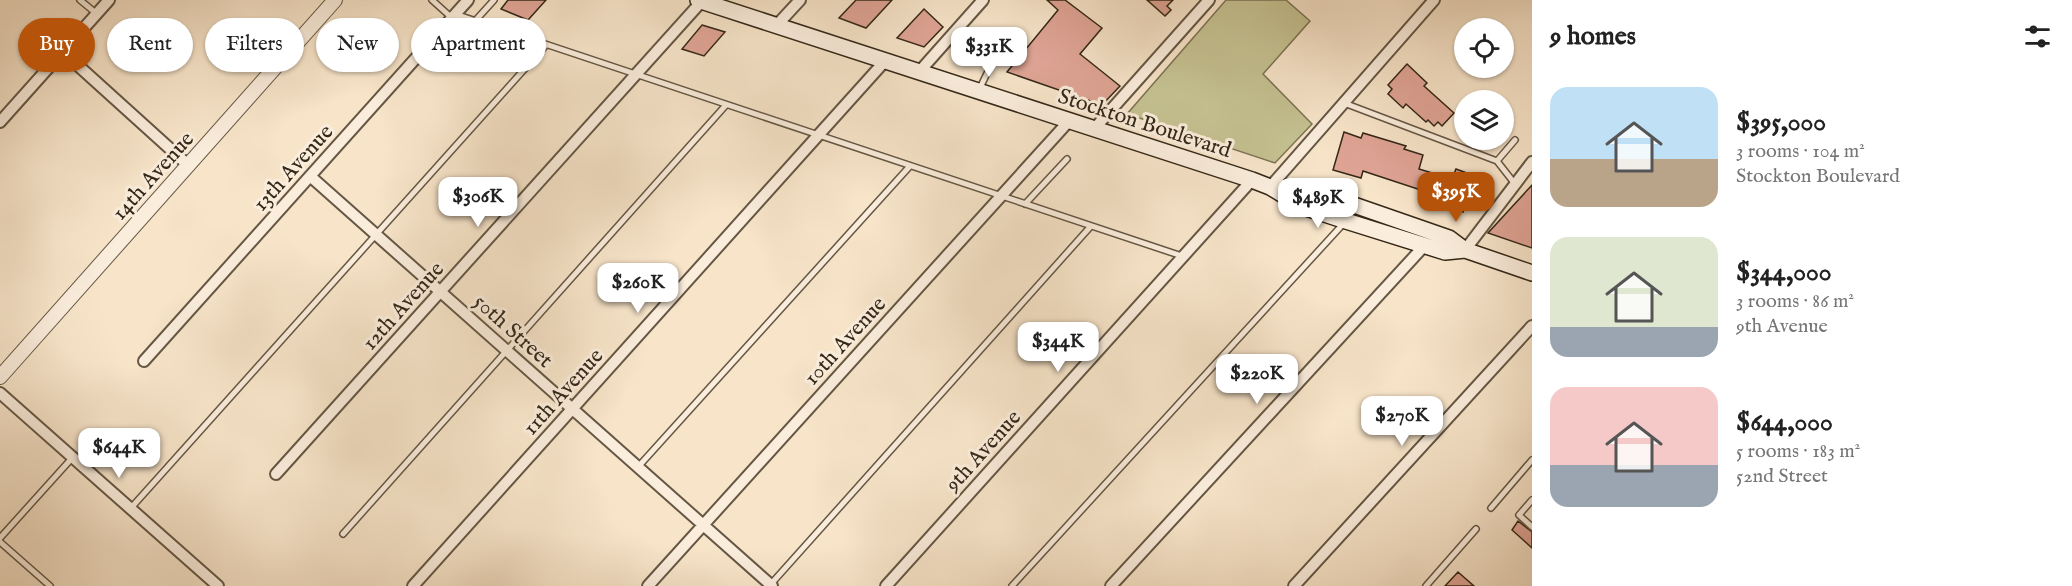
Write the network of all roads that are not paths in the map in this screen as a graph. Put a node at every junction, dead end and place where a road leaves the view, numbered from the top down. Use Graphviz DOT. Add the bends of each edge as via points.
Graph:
graph roads {
  1 [pos="80,0"];
  2 [pos="109,0"];
  3 [pos="335,0"];
  4 [pos="432,0"];
  5 [pos="468,0"];
  6 [pos="494,0"];
  7 [pos="800,0"];
  8 [pos="984,0"];
  9 [pos="1209,0"];
  10 [pos="1434,0"];
  11 [pos="700,1"];
  12 [pos="439,2"];
  13 [pos="97,14"];
  14 [pos="454,16"];
  15 [pos="93,18"];
  16 [pos="462,18"];
  17 [pos="478,18"];
  18 [pos="776,26"];
  19 [pos="546,45"];
  20 [pos="885,61"];
  21 [pos="991,65"];
  22 [pos="45,72"];
  23 [pos="85,72"];
  24 [pos="522,72"];
  25 [pos="919,72"];
  26 [pos="636,74"];
  27 [pos="978,92"];
  28 [pos="1344,103"];
  29 [pos="726,105"];
  30 [pos="1069,121"];
  31 [pos="0,122"];
  32 [pos="1094,129"];
  33 [pos="818,135"];
  34 [pos="1515,140"];
  35 [pos="1067,159"];
  36 [pos="1497,161"];
  37 [pos="1532,162"];
  38 [pos="188,165"];
  39 [pos="910,166"];
  40 [pos="310,176"];
  41 [pos="1252,180"];
  42 [pos="1515,184"];
  43 [pos="1270,187"];
  44 [pos="1001,196"];
  45 [pos="1025,204"];
  46 [pos="1346,221"];
  47 [pos="1091,226"];
  48 [pos="376,234"];
  49 [pos="1425,244"];
  50 [pos="1465,250"];
  51 [pos="1182,256"];
  52 [pos="1528,269"];
  53 [pos="441,291"];
  54 [pos="1532,327"];
  55 [pos="507,350"];
  56 [pos="144,361"];
  57 [pos="3,369"];
  58 [pos="0,393"];
  59 [pos="573,408"];
  60 [pos="73,457"];
  61 [pos="1532,460"];
  62 [pos="638,467"];
  63 [pos="276,474"];
  64 [pos="1532,500"];
  65 [pos="131,508"];
  66 [pos="1491,508"];
  67 [pos="704,525"];
  68 [pos="1532,527"];
  69 [pos="1476,530"];
  70 [pos="343,534"];
  71 [pos="0,540"];
  72 [pos="771,585"];
  73 [pos="50,586"];
  74 [pos="218,586"];
  75 [pos="413,586"];
  76 [pos="648,586"];
  77 [pos="886,586"];
  78 [pos="1012,586"];
  79 [pos="1112,586"];
  80 [pos="1294,586"];
  81 [pos="1426,586"];
  1 -- 13 [label="lane"];
  2 -- 13 [label="street"];
  3 -- 38 [label="street, 14th Avenue"];
  4 -- 12 [label="lane"];
  5 -- 14 [label="street, 13th Avenue"];
  6 -- 17 [label="lane"];
  7 -- 18 [label="street"];
  8 -- 25 [label="street"];
  9 -- 32 [label="street"];
  10 -- 28 [label="street"];
  11 -- 18 [label="main road, Stockton Boulevard"];
  11 -- 26 [label="street, 12th Avenue"];
  12 -- 14 [label="lane"];
  13 -- 15 [label="street"];
  14 -- 16 [label="lane"];
  14 -- 40 [label="street, 13th Avenue"];
  18 -- 20 [label="main road, Stockton Boulevard"];
  19 -- 26 [label="lane"];
  20 -- 25 [label="main road, Stockton Boulevard"];
  20 -- 33 [label="street, 11th Avenue"];
  21 -- 27 [label="lane"];
  22 -- 31 [label="street"];
  23 -- 38 [label="street"];
  24 -- 48 [label="lane"];
  25 -- 27 [label="main road, Stockton Boulevard"];
  26 -- 29 [label="lane"];
  26 -- 53 [label="street, 12th Avenue"];
  27 -- 30 [label="main road, Stockton Boulevard"];
  28 -- 36 [label="lane"];
  28 -- 43 [label="street"];
  29 -- 33 [label="lane"];
  29 -- 55 [label="lane"];
  30 -- 32 [label="main road, Stockton Boulevard"];
  30 -- 44 [label="street, 10th Avenue"];
  32 -- 41 [label="main road, Stockton Boulevard"];
  33 -- 39 [label="lane"];
  33 -- 59 [label="street, 11th Avenue"];
  34 -- 36 [label="lane"];
  35 -- 45 [label="lane"];
  36 -- 42 [label="lane"];
  37 -- 42 [label="street"];
  38 -- 57 [label="street, 14th Avenue"];
  39 -- 44 [label="lane"];
  39 -- 62 [label="lane"];
  40 -- 48 [label="street, 50th Street"];
  40 -- 56 [label="street, 13th Avenue"];
  41 -- 43 [label="main road, Stockton Boulevard"];
  41 -- 51 [label="street, 9th Avenue"];
  42 -- 50 [label="street"];
  43 -- 46 [label="main road, Stockton Boulevard" via="1303,207"];
  43 -- 50 [label="main road, Stockton Boulevard" via="1305,188 1449,238"];
  44 -- 45 [label="lane"];
  44 -- 67 [label="street, 10th Avenue"];
  45 -- 47 [label="lane"];
  46 -- 49 [label="main road, Stockton Boulevard"];
  46 -- 78 [label="lane"];
  47 -- 51 [label="lane"];
  47 -- 72 [label="lane"];
  48 -- 53 [label="street, 50th Street"];
  48 -- 65 [label="lane"];
  49 -- 50 [label="main road, Stockton Boulevard" via="1445,252"];
  49 -- 79 [label="street"];
  50 -- 52 [label="main road, Stockton Boulevard"];
  51 -- 77 [label="street, 9th Avenue"];
  53 -- 55 [label="street, 50th Street"];
  53 -- 63 [label="street, 12th Avenue"];
  54 -- 80 [label="street"];
  55 -- 59 [label="street, 50th Street"];
  55 -- 70 [label="lane"];
  58 -- 60 [label="street"];
  59 -- 62 [label="street, 50th Street"];
  59 -- 75 [label="street, 11th Avenue"];
  60 -- 65 [label="street"];
  60 -- 71 [label="lane"];
  61 -- 66 [label="lane"];
  62 -- 67 [label="street, 50th Street"];
  64 -- 68 [label="lane" via="1519,515"];
  65 -- 74 [label="street"];
  67 -- 72 [label="street, 50th Street"];
  67 -- 76 [label="street, 10th Avenue"];
  69 -- 81 [label="lane"];
  71 -- 73 [label="lane"];
}
